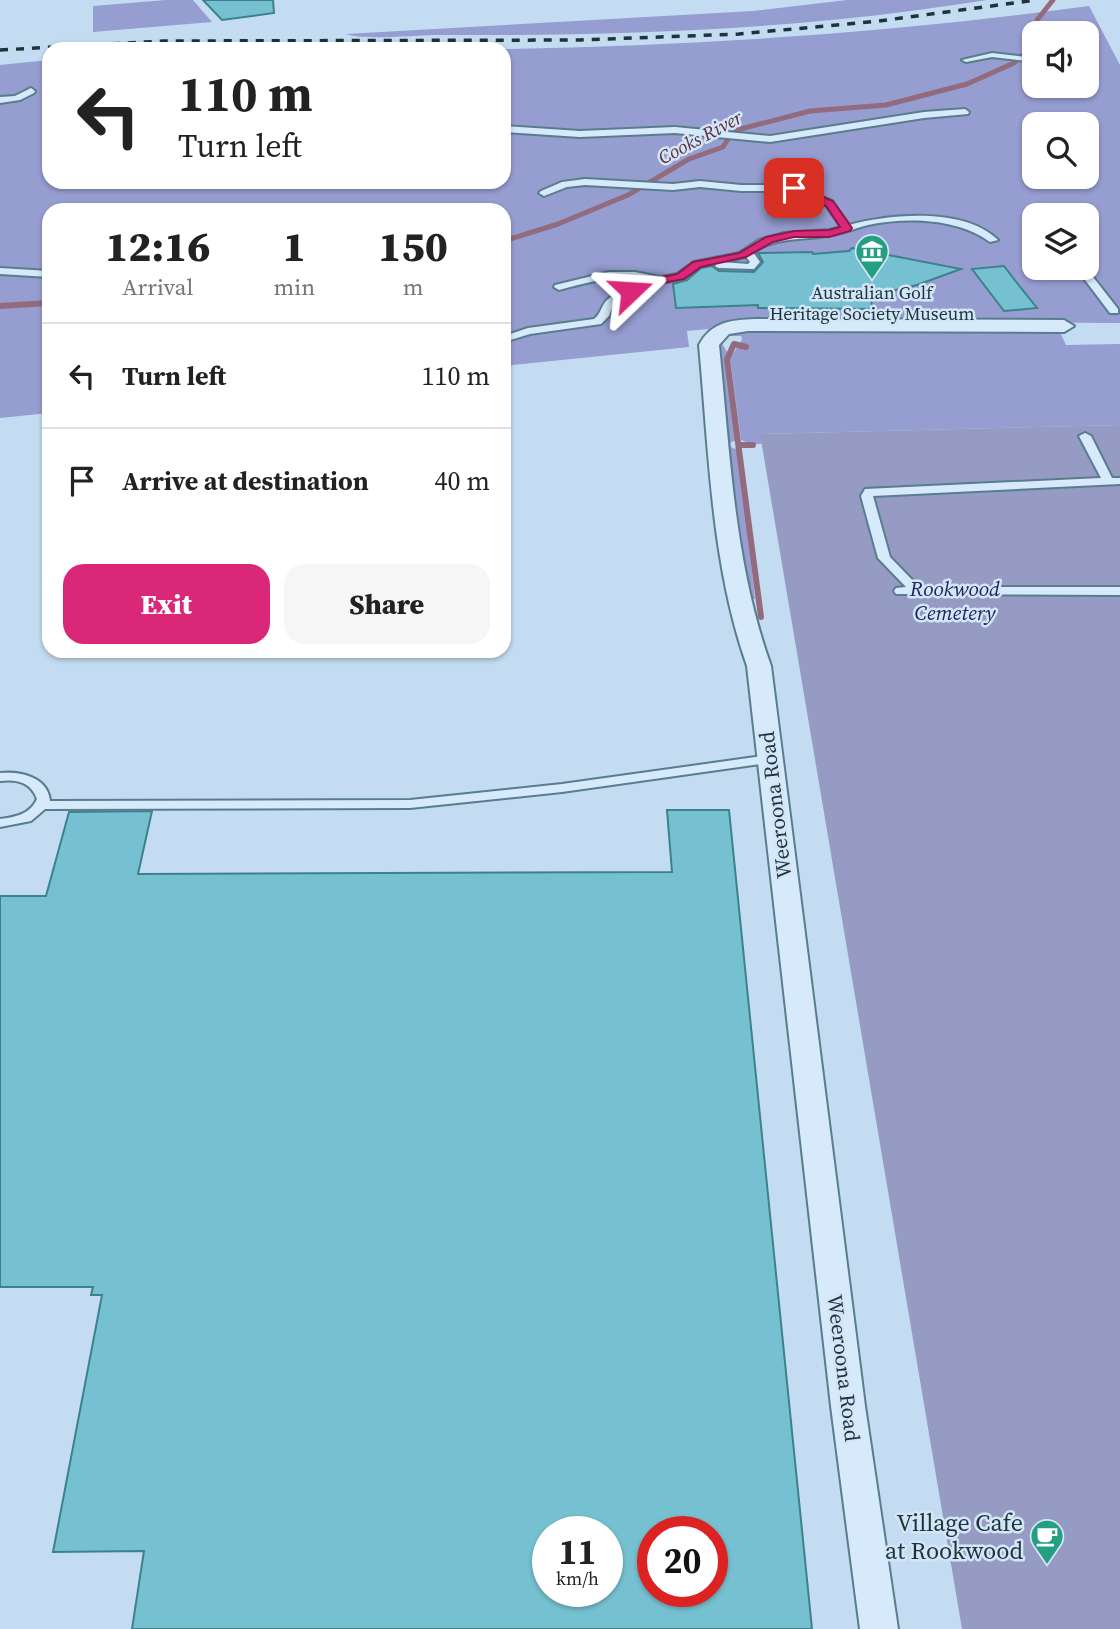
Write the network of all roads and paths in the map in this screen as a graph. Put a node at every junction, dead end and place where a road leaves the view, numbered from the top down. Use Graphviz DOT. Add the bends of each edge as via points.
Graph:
graph roads {
  1 [pos="1022,58"];
  2 [pos="967,60"];
  3 [pos="31,91"];
  4 [pos="0,100"];
  5 [pos="965,112"];
  6 [pos="511,129"];
  7 [pos="818,173"];
  8 [pos="796,189"];
  9 [pos="544,193"];
  10 [pos="846,228"];
  11 [pos="993,240"];
  12 [pos="0,271"];
  13 [pos="42,274"];
  14 [pos="660,280"];
  15 [pos="1090,280"];
  16 [pos="559,286"];
  17 [pos="1114,311"];
  18 [pos="1064,326"];
  19 [pos="511,337"];
  20 [pos="1085,436"];
  21 [pos="1114,481"];
  22 [pos="900,591"];
  23 [pos="916,591"];
  24 [pos="1120,591"];
  25 [pos="770,759"];
  26 [pos="0,776"];
  27 [pos="42,805"];
  28 [pos="0,823"];
  29 [pos="880,1629"];
  1 -- 2 [label="lane" via="981,55"];
  3 -- 4 [label="lane"];
  5 -- 6 [label="lane" via="822,129 794,137 748,138 670,129 580,134"];
  7 -- 8 [label="lane"];
  8 -- 9 [label="lane" via="585,182"];
  8 -- 10 [label="lane" via="829,203"];
  10 -- 11 [label="lane" via="882,220 929,219 969,226"];
  10 -- 14 [label="lane" via="762,242 748,253 755,262 751,267 706,263 693,266 680,277"];
  12 -- 13 [label="lane"];
  14 -- 16 [label="lane" via="617,274"];
  14 -- 19 [label="lane" via="614,298 597,323"];
  15 -- 17 [label="lane"];
  18 -- 25 [label="street, Weeroona Road" via="755,325 727,328 713,335 708,352 730,552 744,624 759,666"];
  20 -- 21 [label="lane"];
  21 -- 23 [label="lane" via="869,491 884,558"];
  22 -- 23 [label="lane"];
  23 -- 24 [label="lane"];
  25 -- 27 [label="lane" via="562,789 410,804"];
  25 -- 29 [label="street, Weeroona Road" via="848,1406"];
  26 -- 27 [label="lane" via="34,782 42,792"];
  27 -- 28 [label="lane" via="24,819"];
}
